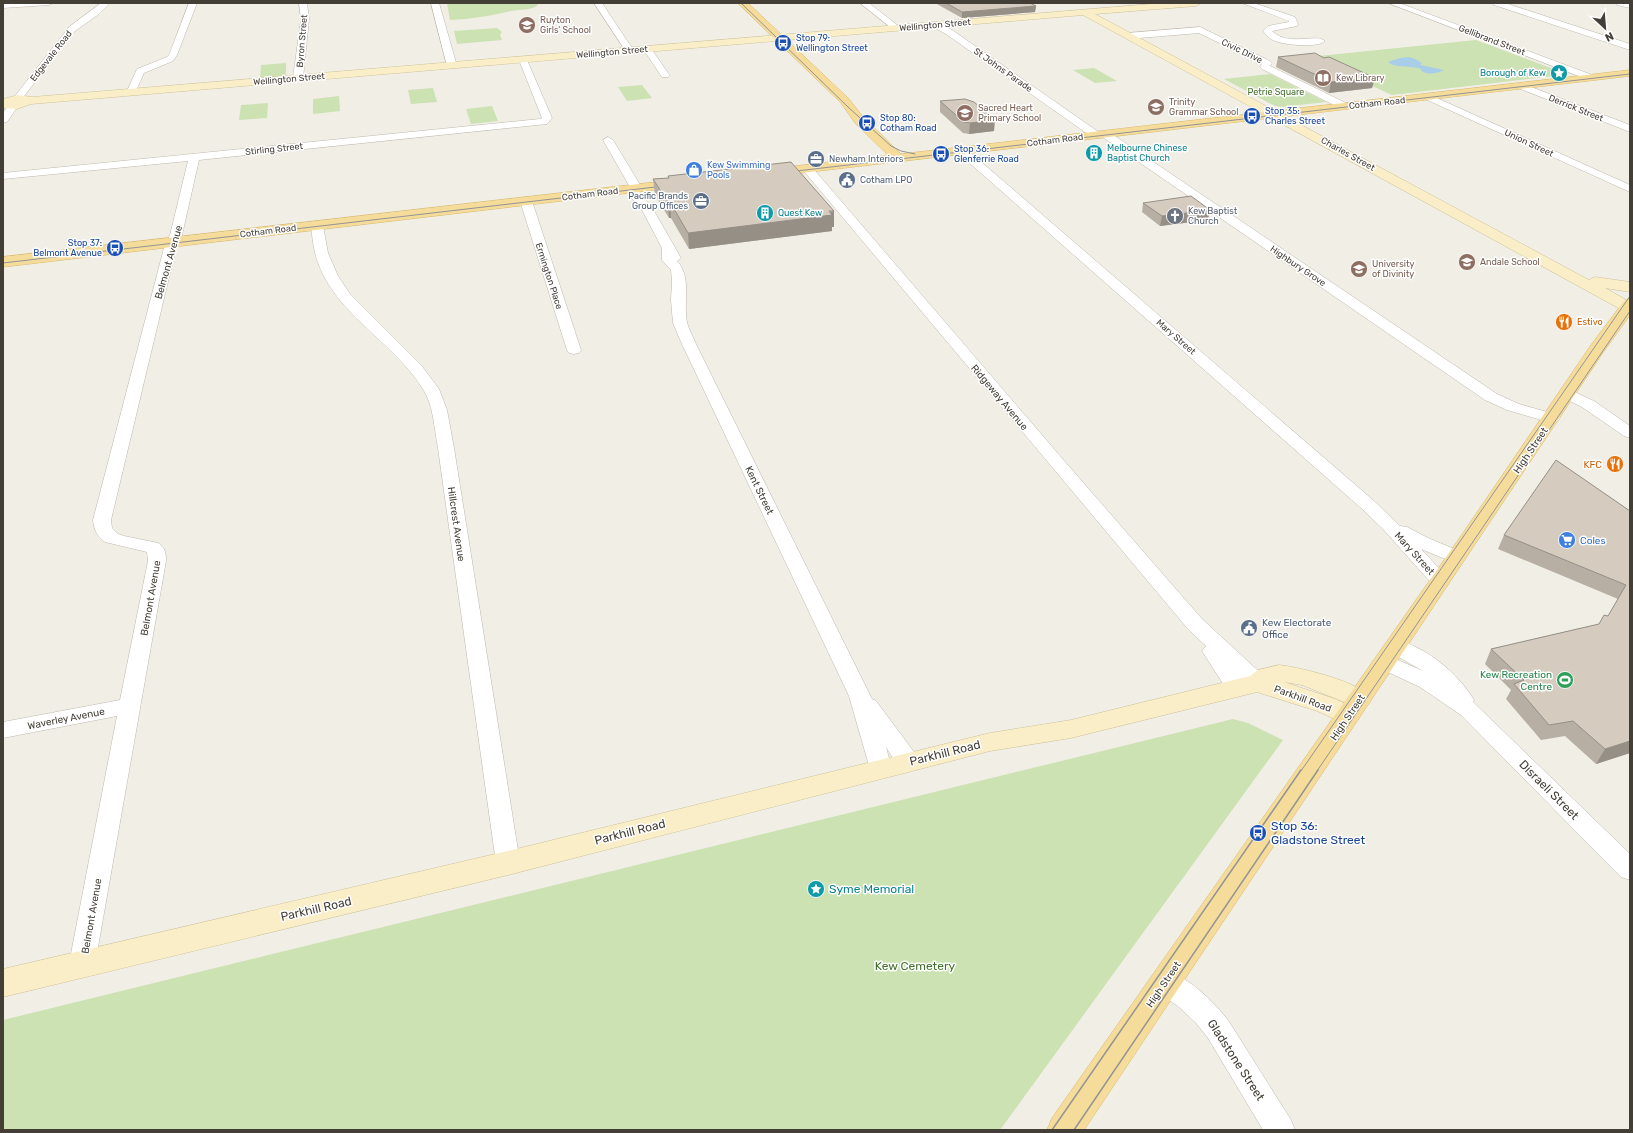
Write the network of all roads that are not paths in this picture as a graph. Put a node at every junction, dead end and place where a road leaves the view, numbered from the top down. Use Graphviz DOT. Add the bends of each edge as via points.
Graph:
graph roads {
  1 [pos="49,3"];
  2 [pos="106,3"];
  3 [pos="193,3"];
  4 [pos="304,3"];
  5 [pos="435,3"];
  6 [pos="598,3"];
  7 [pos="743,3"];
  8 [pos="864,3"];
  9 [pos="1067,3"];
  10 [pos="1196,3"];
  11 [pos="1246,3"];
  12 [pos="1392,3"];
  13 [pos="1497,3"];
  14 [pos="1620,3"];
  15 [pos="3,6"];
  16 [pos="1630,6"];
  17 [pos="1085,13"];
  18 [pos="938,25"];
  19 [pos="897,28"];
  20 [pos="1128,36"];
  21 [pos="780,38"];
  22 [pos="1321,41"];
  23 [pos="1630,47"];
  24 [pos="647,49"];
  25 [pos="630,51"];
  26 [pos="523,60"];
  27 [pos="452,66"];
  28 [pos="1630,73"];
  29 [pos="665,75"];
  30 [pos="298,78"];
  31 [pos="1592,78"];
  32 [pos="1521,86"];
  33 [pos="131,93"];
  34 [pos="1428,97"];
  35 [pos="13,102"];
  36 [pos="846,102"];
  37 [pos="1344,106"];
  38 [pos="1274,114"];
  39 [pos="3,120"];
  40 [pos="1630,129"];
  41 [pos="1101,134"];
  42 [pos="608,140"];
  43 [pos="961,150"];
  44 [pos="912,156"];
  45 [pos="194,157"];
  46 [pos="898,158"];
  47 [pos="807,168"];
  48 [pos="756,174"];
  49 [pos="3,176"];
  50 [pos="697,181"];
  51 [pos="636,188"];
  52 [pos="1630,189"];
  53 [pos="526,201"];
  54 [pos="316,226"];
  55 [pos="173,242"];
  56 [pos="3,262"];
  57 [pos="1560,270"];
  58 [pos="1630,287"];
  59 [pos="1629,305"];
  60 [pos="574,350"];
  61 [pos="1557,411"];
  62 [pos="1628,432"];
  63 [pos="1389,525"];
  64 [pos="1457,557"];
  65 [pos="1440,581"];
  66 [pos="1390,654"];
  67 [pos="1248,686"];
  68 [pos="860,696"];
  69 [pos="129,706"];
  70 [pos="1353,707"];
  71 [pos="3,730"];
  72 [pos="908,762"];
  73 [pos="881,769"];
  74 [pos="508,863"];
  75 [pos="1630,870"];
  76 [pos="82,964"];
  77 [pos="1165,982"];
  78 [pos="3,983"];
  79 [pos="1064,1130"];
  80 [pos="1280,1130"];
  1 -- 15 [label="street"];
  2 -- 35 [label="street, Edgevale Road" via="72,29"];
  3 -- 33 [label="street" via="173,55 170,59 140,71"];
  4 -- 30 [label="street, Byron Street" via="306,19"];
  5 -- 27 [label="street"];
  6 -- 25 [label="street"];
  7 -- 21 [label="main road"];
  8 -- 19 [label="street"];
  9 -- 17 [label="street, Charles Street"];
  10 -- 17 [label="street, Wellington Street"];
  11 -- 22 [label="street" via="1294,21 1294,24 1267,31 1278,38 1291,42"];
  12 -- 31 [label="street, Gellibrand Street"];
  13 -- 23 [label="street"];
  14 -- 16 [label="street"];
  17 -- 18 [label="street, Wellington Street"];
  17 -- 20 [label="street, Charles Street"];
  18 -- 19 [label="street, Wellington Street"];
  18 -- 41 [label="street, St Johns Parade"];
  19 -- 21 [label="street, Wellington Street"];
  20 -- 37 [label="street, Civic Drive" via="1200,30 1266,63 1265,67"];
  20 -- 38 [label="street, Charles Street"];
  21 -- 24 [label="street, Wellington Street"];
  21 -- 36 [label="main road"];
  24 -- 25 [label="street, Wellington Street"];
  24 -- 29 [label="street"];
  25 -- 26 [label="street, Wellington Street"];
  26 -- 27 [label="street, Wellington Street"];
  26 -- 45 [label="street, Stirling Street" via="547,118 545,121"];
  27 -- 30 [label="street, Wellington Street"];
  28 -- 31 [label="main road, Cotham Road"];
  30 -- 33 [label="street, Wellington Street"];
  31 -- 32 [label="main road, Cotham Road"];
  32 -- 34 [label="main road, Cotham Road"];
  32 -- 40 [label="street, Derrick Street"];
  33 -- 35 [label="street, Wellington Street"];
  34 -- 37 [label="main road, Cotham Road"];
  34 -- 52 [label="street, Union Street"];
  35 -- 39 [label="street, Edgevale Road"];
  36 -- 44 [label="main road" via="872,119"];
  36 -- 46 [label="main road" via="859,120"];
  37 -- 38 [label="main road, Cotham Road"];
  38 -- 41 [label="main road, Cotham Road"];
  38 -- 57 [label="street, Charles Street"];
  41 -- 43 [label="main road, Cotham Road"];
  41 -- 61 [label="street, Highbury Grove" via="1491,397 1505,411 1520,420"];
  42 -- 51 [label="street"];
  43 -- 44 [label="main road, Cotham Road"];
  43 -- 63 [label="street, Mary Street"];
  44 -- 46 [label="main road, Cotham Road"];
  45 -- 49 [label="street, Stirling Street"];
  45 -- 55 [label="street, Belmont Avenue"];
  46 -- 47 [label="main road, Cotham Road"];
  47 -- 48 [label="main road, Cotham Road"];
  47 -- 67 [label="street, Ridgeway Avenue"];
  50 -- 51 [label="main road, Cotham Road"];
  51 -- 53 [label="main road, Cotham Road"];
  51 -- 68 [label="street, Kent Street" via="633,190 634,194 647,209 668,248 668,260 676,268 680,318 688,342"];
  53 -- 54 [label="main road, Cotham Road"];
  53 -- 60 [label="street, Ermington Place"];
  54 -- 55 [label="main road, Cotham Road"];
  54 -- 74 [label="street, Hillcrest Avenue" via="319,250 339,291 410,360 431,388 438,405"];
  55 -- 56 [label="main road, Cotham Road"];
  55 -- 69 [label="street, Belmont Avenue" via="101,528 109,537 116,540 151,547 156,550 157,556"];
  57 -- 58 [label="street" via="1603,284"];
  57 -- 59 [label="street, Charles Street"];
  59 -- 61 [label="main road, High Street"];
  61 -- 62 [label="street, Highbury Grove" via="1581,410"];
  61 -- 64 [label="main road, High Street"];
  63 -- 64 [label="street, Mary Street"];
  63 -- 65 [label="street, Mary Street"];
  64 -- 65 [label="main road, High Street"];
  65 -- 66 [label="main road, High Street"];
  66 -- 70 [label="main road, High Street"];
  66 -- 75 [label="street, Disraeli Street" via="1469,710"];
  67 -- 70 [label="street, Parkhill Road" via="1326,705"];
  67 -- 72 [label="street, Parkhill Road" via="1071,729 990,742"];
  68 -- 72 [label="street, Kent Street"];
  68 -- 73 [label="street, Kent Street"];
  69 -- 71 [label="street, Waverley Avenue"];
  69 -- 76 [label="street, Belmont Avenue"];
  70 -- 77 [label="main road, High Street"];
  72 -- 73 [label="street, Parkhill Road"];
  73 -- 74 [label="street, Parkhill Road"];
  74 -- 76 [label="street, Parkhill Road"];
  76 -- 78 [label="street, Parkhill Road"];
  77 -- 79 [label="main road, High Street"];
  77 -- 80 [label="street, Gladstone Street" via="1190,998 1218,1029"];
}
